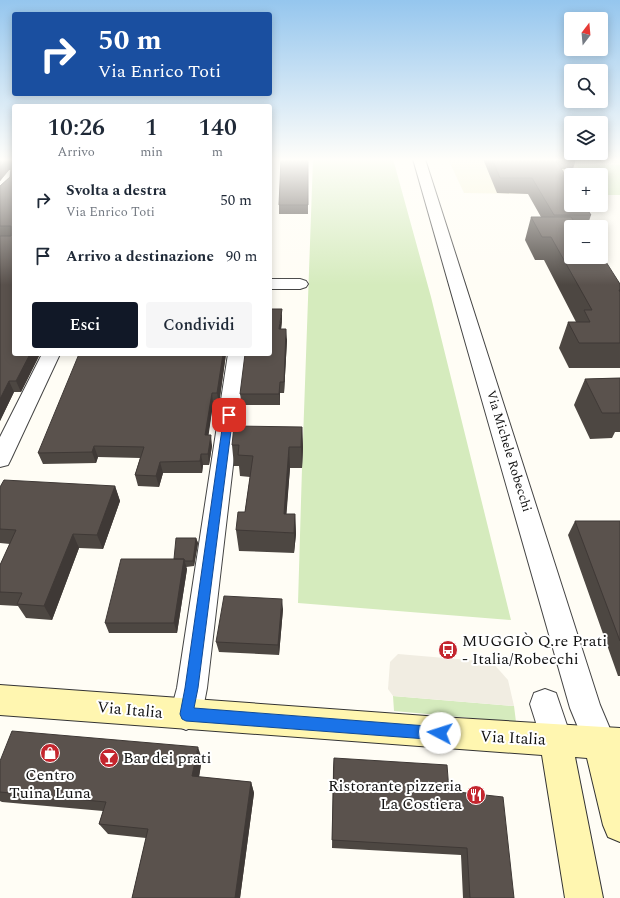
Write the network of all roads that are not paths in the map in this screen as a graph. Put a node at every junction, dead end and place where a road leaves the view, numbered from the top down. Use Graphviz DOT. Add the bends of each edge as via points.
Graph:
graph roads {
  1 [pos="432,201"];
  2 [pos="272,284"];
  3 [pos="300,284"];
  4 [pos="50,356"];
  5 [pos="237,356"];
  6 [pos="0,459"];
  7 [pos="0,700"];
  8 [pos="545,704"];
  9 [pos="186,714"];
  10 [pos="556,740"];
  11 [pos="610,744"];
  12 [pos="620,825"];
  13 [pos="584,898"];
  1 -- 11 [label="street, Via Michele Robecchi" via="585,708"];
  2 -- 3 [label="street"];
  4 -- 6 [label="street"];
  5 -- 9 [label="street" via="193,680"];
  7 -- 9 [label="street, Via Italia"];
  8 -- 10 [label="street"];
  9 -- 10 [label="street, Via Italia"];
  10 -- 11 [label="street, Via Italia"];
  10 -- 13 [label="street"];
  11 -- 12 [label="street"];
}
